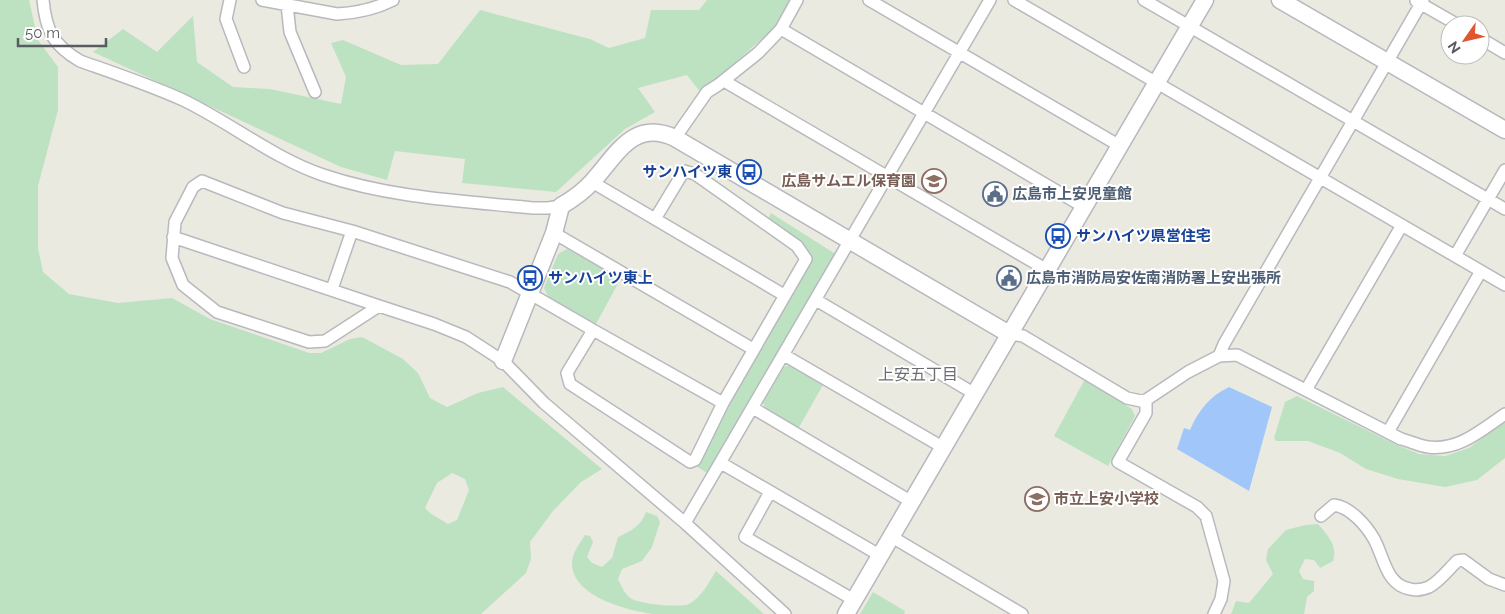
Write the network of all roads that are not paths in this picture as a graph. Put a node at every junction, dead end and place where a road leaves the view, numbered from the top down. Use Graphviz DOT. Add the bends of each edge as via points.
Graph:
graph roads {
  1 [pos="43,0"];
  2 [pos="230,0"];
  3 [pos="262,0"];
  4 [pos="393,0"];
  5 [pos="798,0"];
  6 [pos="869,0"];
  7 [pos="990,0"];
  8 [pos="1014,0"];
  9 [pos="1144,0"];
  10 [pos="1205,0"];
  11 [pos="1280,0"];
  12 [pos="1420,1"];
  13 [pos="287,5"];
  14 [pos="1442,15"];
  15 [pos="1190,26"];
  16 [pos="781,28"];
  17 [pos="1490,44"];
  18 [pos="960,53"];
  19 [pos="1505,53"];
  20 [pos="1387,62"];
  21 [pos="244,67"];
  22 [pos="724,80"];
  23 [pos="1157,83"];
  24 [pos="315,92"];
  25 [pos="925,113"];
  26 [pos="1353,121"];
  27 [pos="1505,130"];
  28 [pos="675,138"];
  29 [pos="1120,146"];
  30 [pos="1505,170"];
  31 [pos="888,177"];
  32 [pos="1321,178"];
  33 [pos="592,182"];
  34 [pos="1488,199"];
  35 [pos="561,206"];
  36 [pos="1084,207"];
  37 [pos="1505,209"];
  38 [pos="655,219"];
  39 [pos="1402,225"];
  40 [pos="352,232"];
  41 [pos="554,233"];
  42 [pos="173,237"];
  43 [pos="851,241"];
  44 [pos="1455,256"];
  45 [pos="1046,270"];
  46 [pos="1481,271"];
  47 [pos="1505,285"];
  48 [pos="332,290"];
  49 [pos="529,294"];
  50 [pos="784,295"];
  51 [pos="816,300"];
  52 [pos="380,306"];
  53 [pos="593,330"];
  54 [pos="1009,334"];
  55 [pos="753,349"];
  56 [pos="784,355"];
  57 [pos="1219,356"];
  58 [pos="503,361"];
  59 [pos="1306,390"];
  60 [pos="975,394"];
  61 [pos="1146,400"];
  62 [pos="723,403"];
  63 [pos="753,408"];
  64 [pos="1505,414"];
  65 [pos="1388,432"];
  66 [pos="944,448"];
  67 [pos="721,463"];
  68 [pos="770,492"];
  69 [pos="912,502"];
  70 [pos="1321,516"];
  71 [pos="685,524"];
  72 [pos="892,537"];
  73 [pos="881,556"];
  74 [pos="1505,585"];
  75 [pos="850,607"];
  76 [pos="786,614"];
  77 [pos="1022,614"];
  78 [pos="1214,614"];
  1 -- 35 [label="street" via="49,33 67,54 183,100 295,163 323,175 402,194 533,208"];
  2 -- 21 [label="street" via="226,19"];
  3 -- 13 [label="street"];
  4 -- 13 [label="street" via="337,14"];
  5 -- 16 [label="street"];
  6 -- 18 [label="street"];
  7 -- 18 [label="street"];
  8 -- 23 [label="street"];
  9 -- 15 [label="street"];
  10 -- 15 [label="street"];
  11 -- 20 [label="street"];
  12 -- 14 [label="street"];
  12 -- 20 [label="street"];
  13 -- 24 [label="street" via="290,32"];
  15 -- 23 [label="street"];
  15 -- 26 [label="street"];
  16 -- 22 [label="street" via="758,53"];
  16 -- 25 [label="street"];
  17 -- 19 [label="street"];
  18 -- 25 [label="street"];
  18 -- 29 [label="street"];
  20 -- 26 [label="street"];
  20 -- 27 [label="street"];
  22 -- 28 [label="street" via="708,92"];
  22 -- 31 [label="street"];
  23 -- 29 [label="street"];
  23 -- 32 [label="street"];
  25 -- 31 [label="street"];
  25 -- 36 [label="street"];
  26 -- 32 [label="street"];
  26 -- 34 [label="street"];
  28 -- 33 [label="street" via="665,133 644,133 630,139 615,152"];
  28 -- 43 [label="street"];
  29 -- 36 [label="street"];
  30 -- 34 [label="street"];
  31 -- 43 [label="street"];
  31 -- 45 [label="street"];
  32 -- 39 [label="street"];
  32 -- 57 [label="street"];
  33 -- 35 [label="street"];
  33 -- 38 [label="street"];
  34 -- 37 [label="street"];
  34 -- 44 [label="street"];
  35 -- 41 [label="street"];
  36 -- 45 [label="street"];
  38 -- 50 [label="street"];
  38 -- 50 [label="street" via="684,170 694,174 797,246 806,259"];
  39 -- 44 [label="street"];
  39 -- 59 [label="street"];
  40 -- 42 [label="street" via="283,213 202,181 193,187 175,222"];
  40 -- 48 [label="street"];
  40 -- 49 [label="street" via="510,282"];
  41 -- 49 [label="street"];
  41 -- 55 [label="street"];
  42 -- 48 [label="street"];
  42 -- 52 [label="street" via="172,258 183,285 217,312 309,342 325,341"];
  43 -- 51 [label="street"];
  43 -- 54 [label="street"];
  44 -- 46 [label="street"];
  45 -- 54 [label="street"];
  46 -- 47 [label="street"];
  46 -- 65 [label="street"];
  48 -- 52 [label="street"];
  49 -- 53 [label="street"];
  49 -- 58 [label="street"];
  50 -- 55 [label="street"];
  51 -- 56 [label="street"];
  51 -- 60 [label="street"];
  52 -- 58 [label="street" via="466,337"];
  53 -- 62 [label="street"];
  53 -- 62 [label="street" via="567,373 570,384 690,462 695,460"];
  54 -- 60 [label="street"];
  54 -- 61 [label="street" via="1023,336 1127,398"];
  55 -- 62 [label="street"];
  56 -- 63 [label="street"];
  56 -- 66 [label="street"];
  57 -- 59 [label="street" via="1237,356"];
  57 -- 61 [label="street"];
  58 -- 71 [label="street" via="544,403"];
  59 -- 65 [label="street"];
  60 -- 66 [label="street"];
  61 -- 78 [label="street" via="1146,413 1118,462 1197,507 1206,516 1224,581"];
  63 -- 67 [label="street"];
  63 -- 69 [label="street"];
  64 -- 65 [label="street" via="1464,442 1446,448 1426,447"];
  66 -- 69 [label="street"];
  67 -- 68 [label="street"];
  67 -- 71 [label="street"];
  68 -- 73 [label="street"];
  68 -- 75 [label="street" via="745,537"];
  69 -- 72 [label="street"];
  70 -- 74 [label="street" via="1334,504 1343,506 1374,538 1389,574 1396,584 1404,588 1418,591 1430,587 1457,561 1463,560 1489,579"];
  71 -- 76 [label="street"];
  72 -- 73 [label="street"];
  72 -- 77 [label="street"];
  73 -- 75 [label="street"];
}
